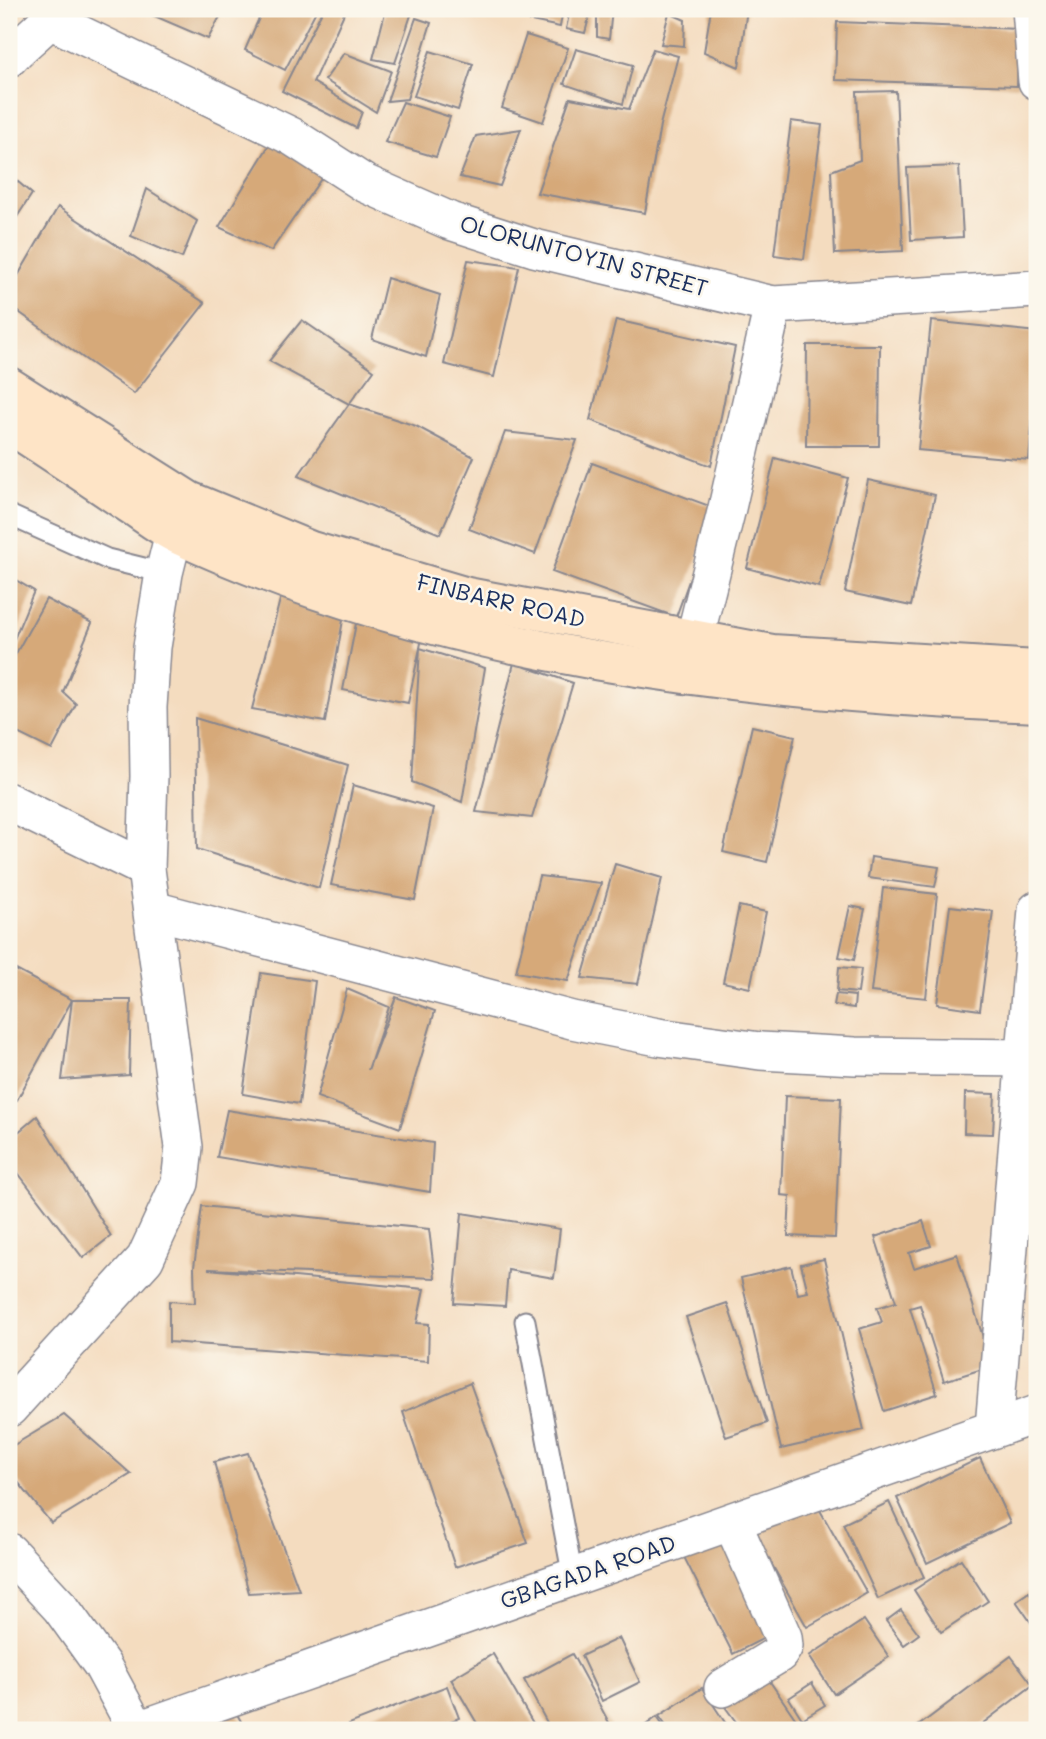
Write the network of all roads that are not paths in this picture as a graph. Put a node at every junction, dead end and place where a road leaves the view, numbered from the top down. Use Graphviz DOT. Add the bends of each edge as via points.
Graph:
graph roads {
  1 [pos="1031,9"];
  2 [pos="54,15"];
  3 [pos="9,58"];
  4 [pos="1037,81"];
  5 [pos="1037,289"];
  6 [pos="773,305"];
  7 [pos="9,387"];
  8 [pos="12,434"];
  9 [pos="9,515"];
  10 [pos="174,533"];
  11 [pos="164,573"];
  12 [pos="694,641"];
  13 [pos="1037,670"];
  14 [pos="1037,703"];
  15 [pos="9,802"];
  16 [pos="146,869"];
  17 [pos="153,910"];
  18 [pos="1037,910"];
  19 [pos="1032,1058"];
  20 [pos="524,1321"];
  21 [pos="9,1408"];
  22 [pos="1037,1414"];
  23 [pos="994,1428"];
  24 [pos="732,1521"];
  25 [pos="9,1552"];
  26 [pos="573,1578"];
  27 [pos="723,1688"];
  28 [pos="138,1730"];
  1 -- 4 [label="street"];
  2 -- 3 [label="street"];
  2 -- 6 [label="street, OLORUNTOYIN STREET" via="291,136 364,184 450,221 534,248"];
  5 -- 6 [label="street, OLORUNTOYIN STREET"];
  6 -- 12 [label="street"];
  7 -- 12 [label="main road, FINBARR ROAD" via="189,501 311,551 467,597"];
  8 -- 10 [label="main road, FINBARR ROAD"];
  9 -- 11 [label="lane" via="107,559"];
  10 -- 11 [label="street"];
  10 -- 14 [label="main road, FINBARR ROAD" via="296,584 455,630 610,664 755,682"];
  11 -- 16 [label="street" via="148,707"];
  12 -- 13 [label="main road, FINBARR ROAD" via="772,654"];
  15 -- 16 [label="street"];
  16 -- 17 [label="street"];
  17 -- 19 [label="street" via="559,1017 658,1037 760,1051"];
  17 -- 21 [label="street" via="184,1147 180,1184 145,1259"];
  18 -- 19 [label="street"];
  19 -- 23 [label="street"];
  20 -- 26 [label="lane"];
  22 -- 23 [label="street, GBAGADA ROAD"];
  23 -- 24 [label="street, GBAGADA ROAD"];
  24 -- 26 [label="street, GBAGADA ROAD"];
  24 -- 27 [label="street" via="784,1646 779,1654"];
  25 -- 28 [label="street" via="61,1608 102,1665"];
  26 -- 28 [label="street, GBAGADA ROAD"];
}
